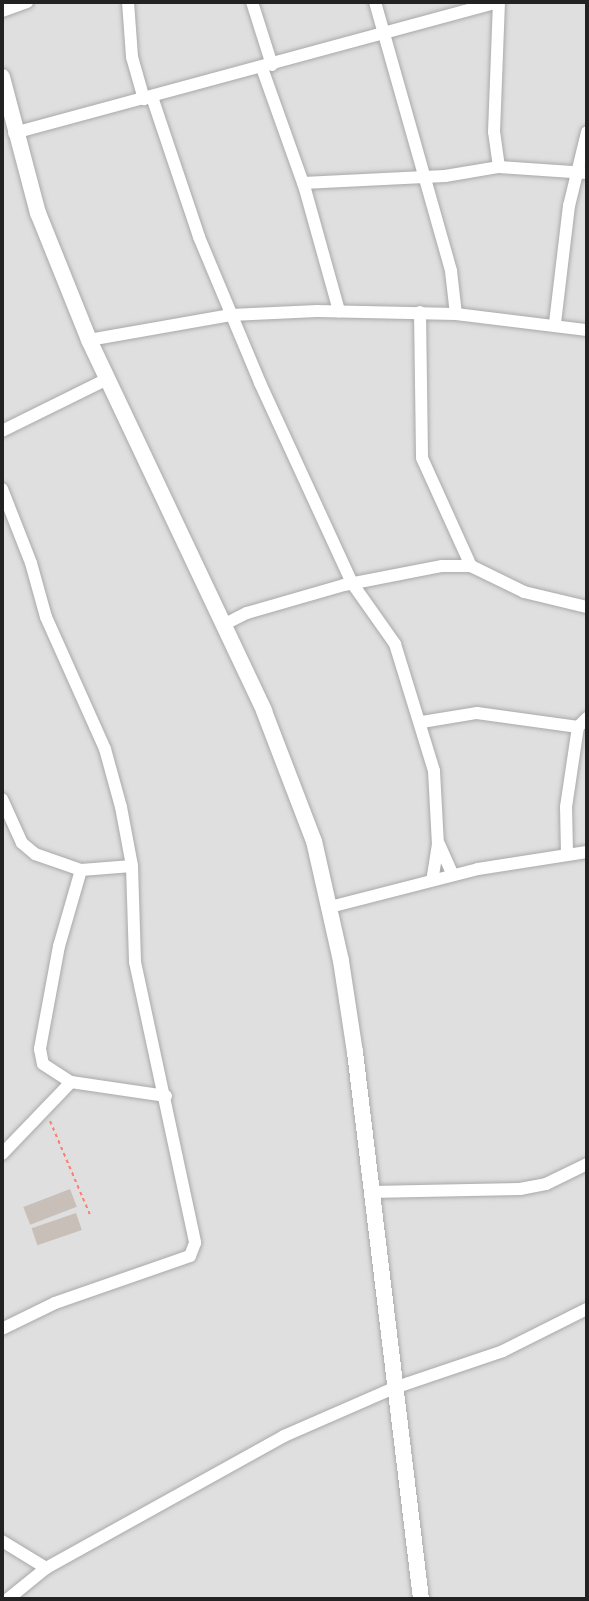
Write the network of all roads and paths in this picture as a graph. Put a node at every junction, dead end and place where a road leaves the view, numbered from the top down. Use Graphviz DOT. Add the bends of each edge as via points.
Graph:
graph roads {
  1 [pos="27,2"];
  2 [pos="128,2"];
  3 [pos="252,2"];
  4 [pos="375,2"];
  5 [pos="499,2"];
  6 [pos="2,11"];
  7 [pos="383,35"];
  8 [pos="267,66"];
  9 [pos="2,77"];
  10 [pos="148,98"];
  11 [pos="587,132"];
  12 [pos="14,133"];
  13 [pos="499,167"];
  14 [pos="583,172"];
  15 [pos="421,174"];
  16 [pos="303,183"];
  17 [pos="340,311"];
  18 [pos="420,312"];
  19 [pos="456,314"];
  20 [pos="231,315"];
  21 [pos="555,323"];
  22 [pos="587,330"];
  23 [pos="89,340"];
  24 [pos="107,379"];
  25 [pos="2,431"];
  26 [pos="2,489"];
  27 [pos="471,566"];
  28 [pos="352,583"];
  29 [pos="587,607"];
  30 [pos="225,624"];
  31 [pos="422,722"];
  32 [pos="582,723"];
  33 [pos="2,799"];
  34 [pos="438,844"];
  35 [pos="587,852"];
  36 [pos="567,853"];
  37 [pos="132,866"];
  38 [pos="80,870"];
  39 [pos="453,874"];
  40 [pos="432,880"];
  41 [pos="330,907"];
  42 [pos="71,1082"];
  43 [pos="166,1096"];
  44 [pos="44,1107"];
  45 [pos="2,1154"];
  46 [pos="587,1164"];
  47 [pos="370,1192"];
  48 [pos="91,1217"];
  49 [pos="587,1309"];
  50 [pos="2,1329"];
  51 [pos="394,1388"];
  52 [pos="2,1541"];
  53 [pos="46,1568"];
  54 [pos="8,1599"];
  55 [pos="421,1599"];
  1 -- 6 [label="street"];
  2 -- 10 [label="street" via="132,57"];
  3 -- 8 [label="street"];
  4 -- 7 [label="street"];
  5 -- 7 [label="street"];
  5 -- 13 [label="street" via="494,132"];
  7 -- 8 [label="street"];
  7 -- 15 [label="street"];
  8 -- 10 [label="street"];
  8 -- 16 [label="street"];
  9 -- 12 [label="street"];
  10 -- 12 [label="street"];
  10 -- 20 [label="street"];
  11 -- 14 [label="street"];
  12 -- 23 [label="street" via="38,213"];
  13 -- 14 [label="street"];
  13 -- 15 [label="street" via="445,176"];
  14 -- 21 [label="street" via="569,206"];
  15 -- 16 [label="street"];
  15 -- 19 [label="street" via="451,271"];
  16 -- 17 [label="street"];
  17 -- 18 [label="street"];
  17 -- 20 [label="street"];
  18 -- 19 [label="street"];
  18 -- 27 [label="street" via="422,458"];
  19 -- 21 [label="street"];
  20 -- 23 [label="street"];
  20 -- 28 [label="street"];
  21 -- 22 [label="street"];
  23 -- 24 [label="street"];
  24 -- 25 [label="street"];
  24 -- 30 [label="street"];
  26 -- 37 [label="street" via="46,617 105,749"];
  27 -- 28 [label="street" via="407,570"];
  27 -- 29 [label="street" via="524,592"];
  28 -- 30 [label="street" via="247,613"];
  28 -- 31 [label="street" via="391,637"];
  30 -- 41 [label="street" via="314,841"];
  31 -- 32 [label="street" via="477,713"];
  31 -- 34 [label="street" via="434,771"];
  32 -- 36 [label="street" via="566,807"];
  33 -- 38 [label="street" via="22,843 35,854"];
  34 -- 39 [label="street"];
  34 -- 40 [label="street"];
  35 -- 36 [label="street"];
  36 -- 39 [label="street"];
  37 -- 38 [label="street"];
  37 -- 43 [label="street" via="135,962"];
  38 -- 42 [label="street" via="59,946 40,1049 43,1064"];
  39 -- 40 [label="street"];
  40 -- 41 [label="street"];
  41 -- 47 [label="street" via="355,1052"];
  42 -- 43 [label="street"];
  42 -- 44 [label="street"];
  43 -- 50 [label="street" via="194,1251 129,1280 55,1303"];
  44 -- 45 [label="street"];
  44 -- 48 [label="path"];
  46 -- 47 [label="street" via="546,1184 520,1189"];
  47 -- 51 [label="street"];
  49 -- 51 [label="street" via="503,1351"];
  51 -- 53 [label="street" via="214,1472"];
  51 -- 55 [label="street"];
  52 -- 53 [label="street"];
  53 -- 54 [label="street"];
}
